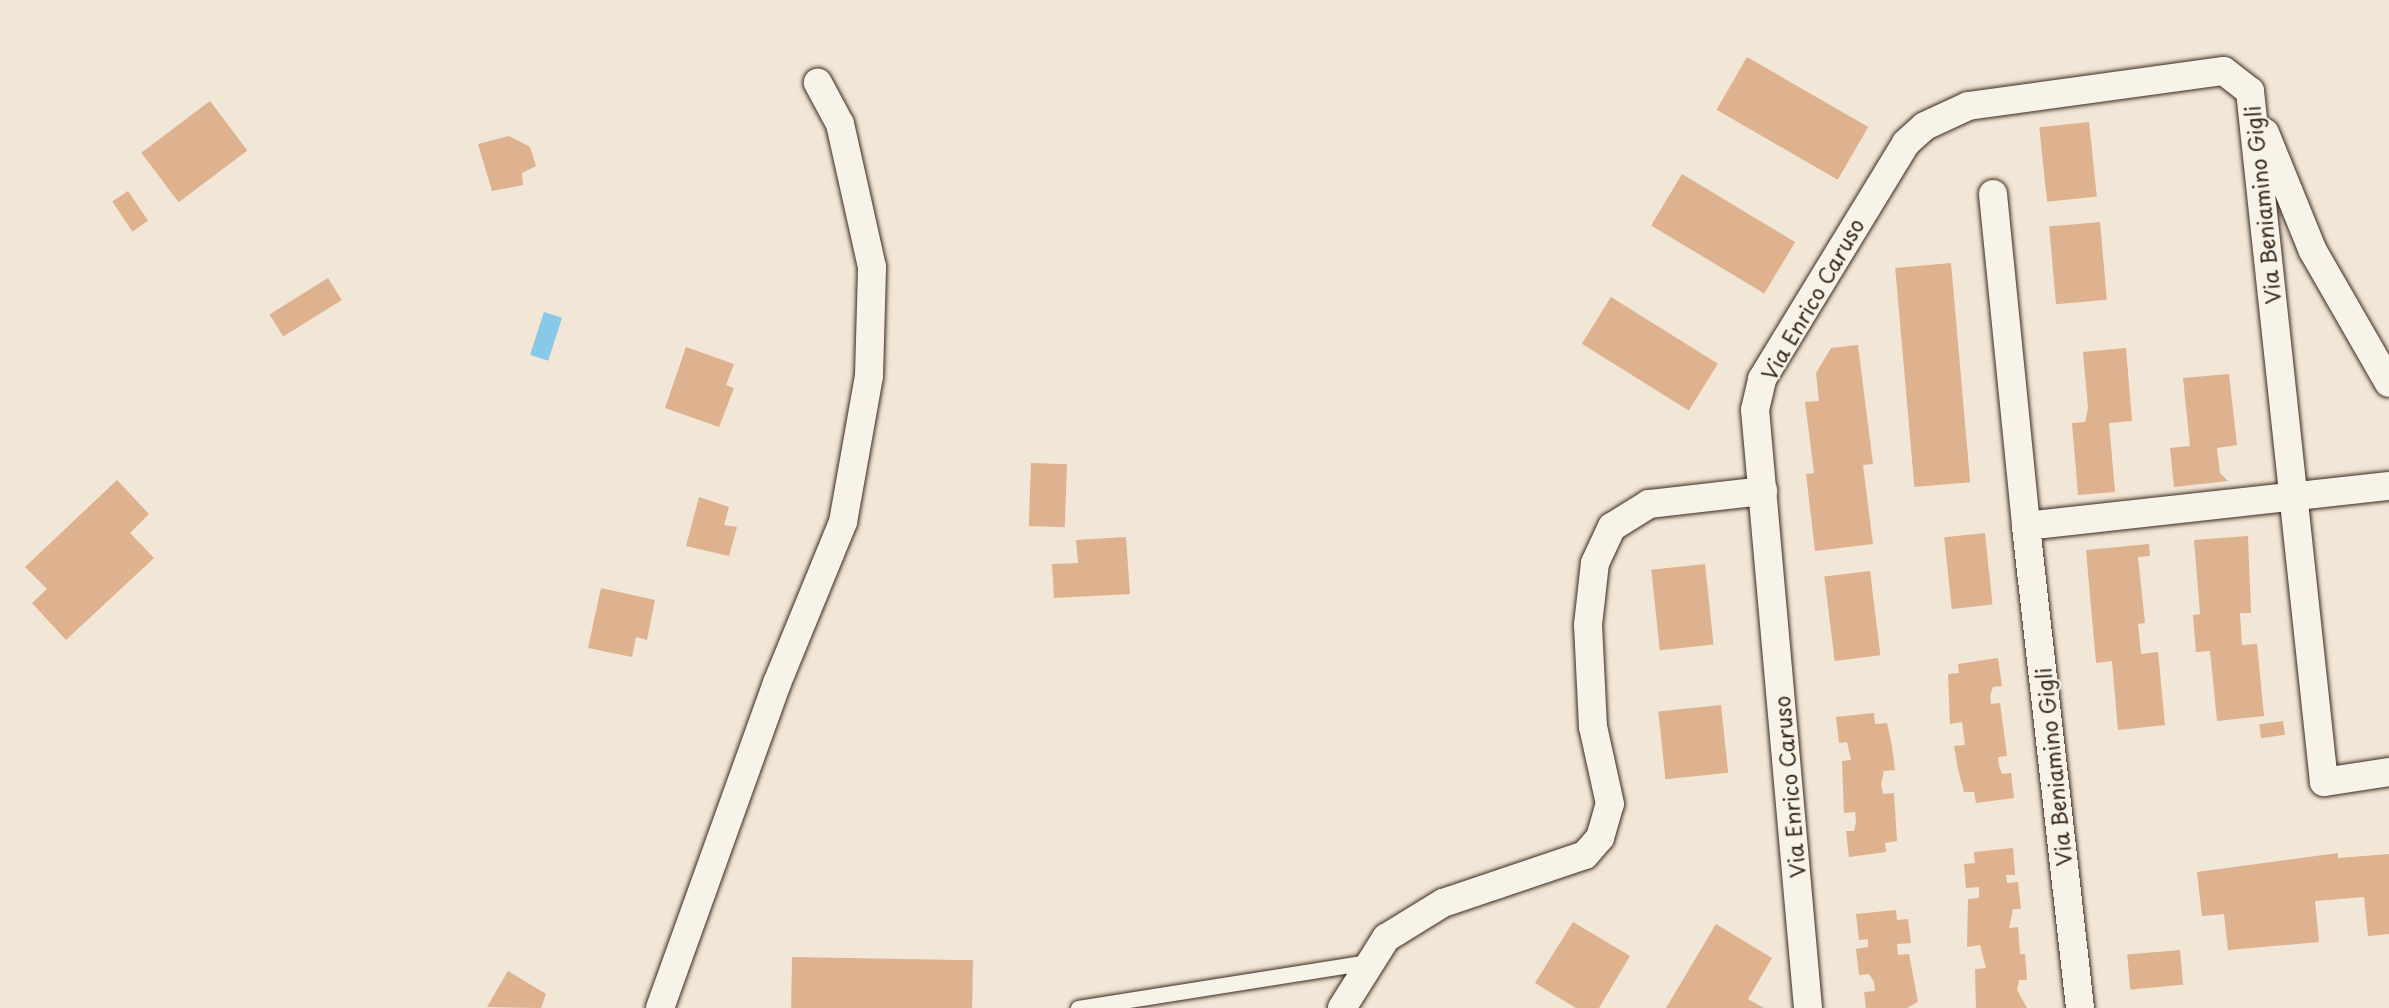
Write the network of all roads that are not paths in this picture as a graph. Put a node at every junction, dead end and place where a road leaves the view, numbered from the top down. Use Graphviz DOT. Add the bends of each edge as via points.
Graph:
graph roads {
  1 [pos="818,83"];
  2 [pos="2250,91"];
  3 [pos="1993,194"];
  4 [pos="2389,383"];
  5 [pos="2389,486"];
  6 [pos="1763,491"];
  7 [pos="2293,498"];
  8 [pos="2026,526"];
  9 [pos="2389,772"];
  10 [pos="1368,962"];
  11 [pos="660,1008"];
  12 [pos="1078,1008"];
  13 [pos="1342,1008"];
  14 [pos="1808,1008"];
  15 [pos="2080,1008"];
  1 -- 11 [label="street" via="840,124 872,267 869,376 843,522 777,683"];
  2 -- 4 [label="street, Via Beniamino Gigli" via="2293,211"];
  2 -- 6 [label="street, Via Enrico Caruso" via="2224,71 1968,106 1925,126 1905,143 1762,379 1755,410"];
  2 -- 7 [label="street, Via Beniamino Gigli"];
  3 -- 8 [label="street, Via Beniamino Gigli"];
  5 -- 7 [label="street"];
  6 -- 10 [label="street" via="1649,504 1612,527 1595,563 1588,626 1593,727 1610,804 1600,838 1569,861 1443,903 1386,938"];
  6 -- 14 [label="street, Via Enrico Caruso"];
  7 -- 8 [label="street"];
  7 -- 9 [label="street, Via Beniamino Gigli" via="2324,782"];
  8 -- 15 [label="street, Via Beniamino Gigli"];
  10 -- 12 [label="lane"];
  10 -- 13 [label="street"];
}
